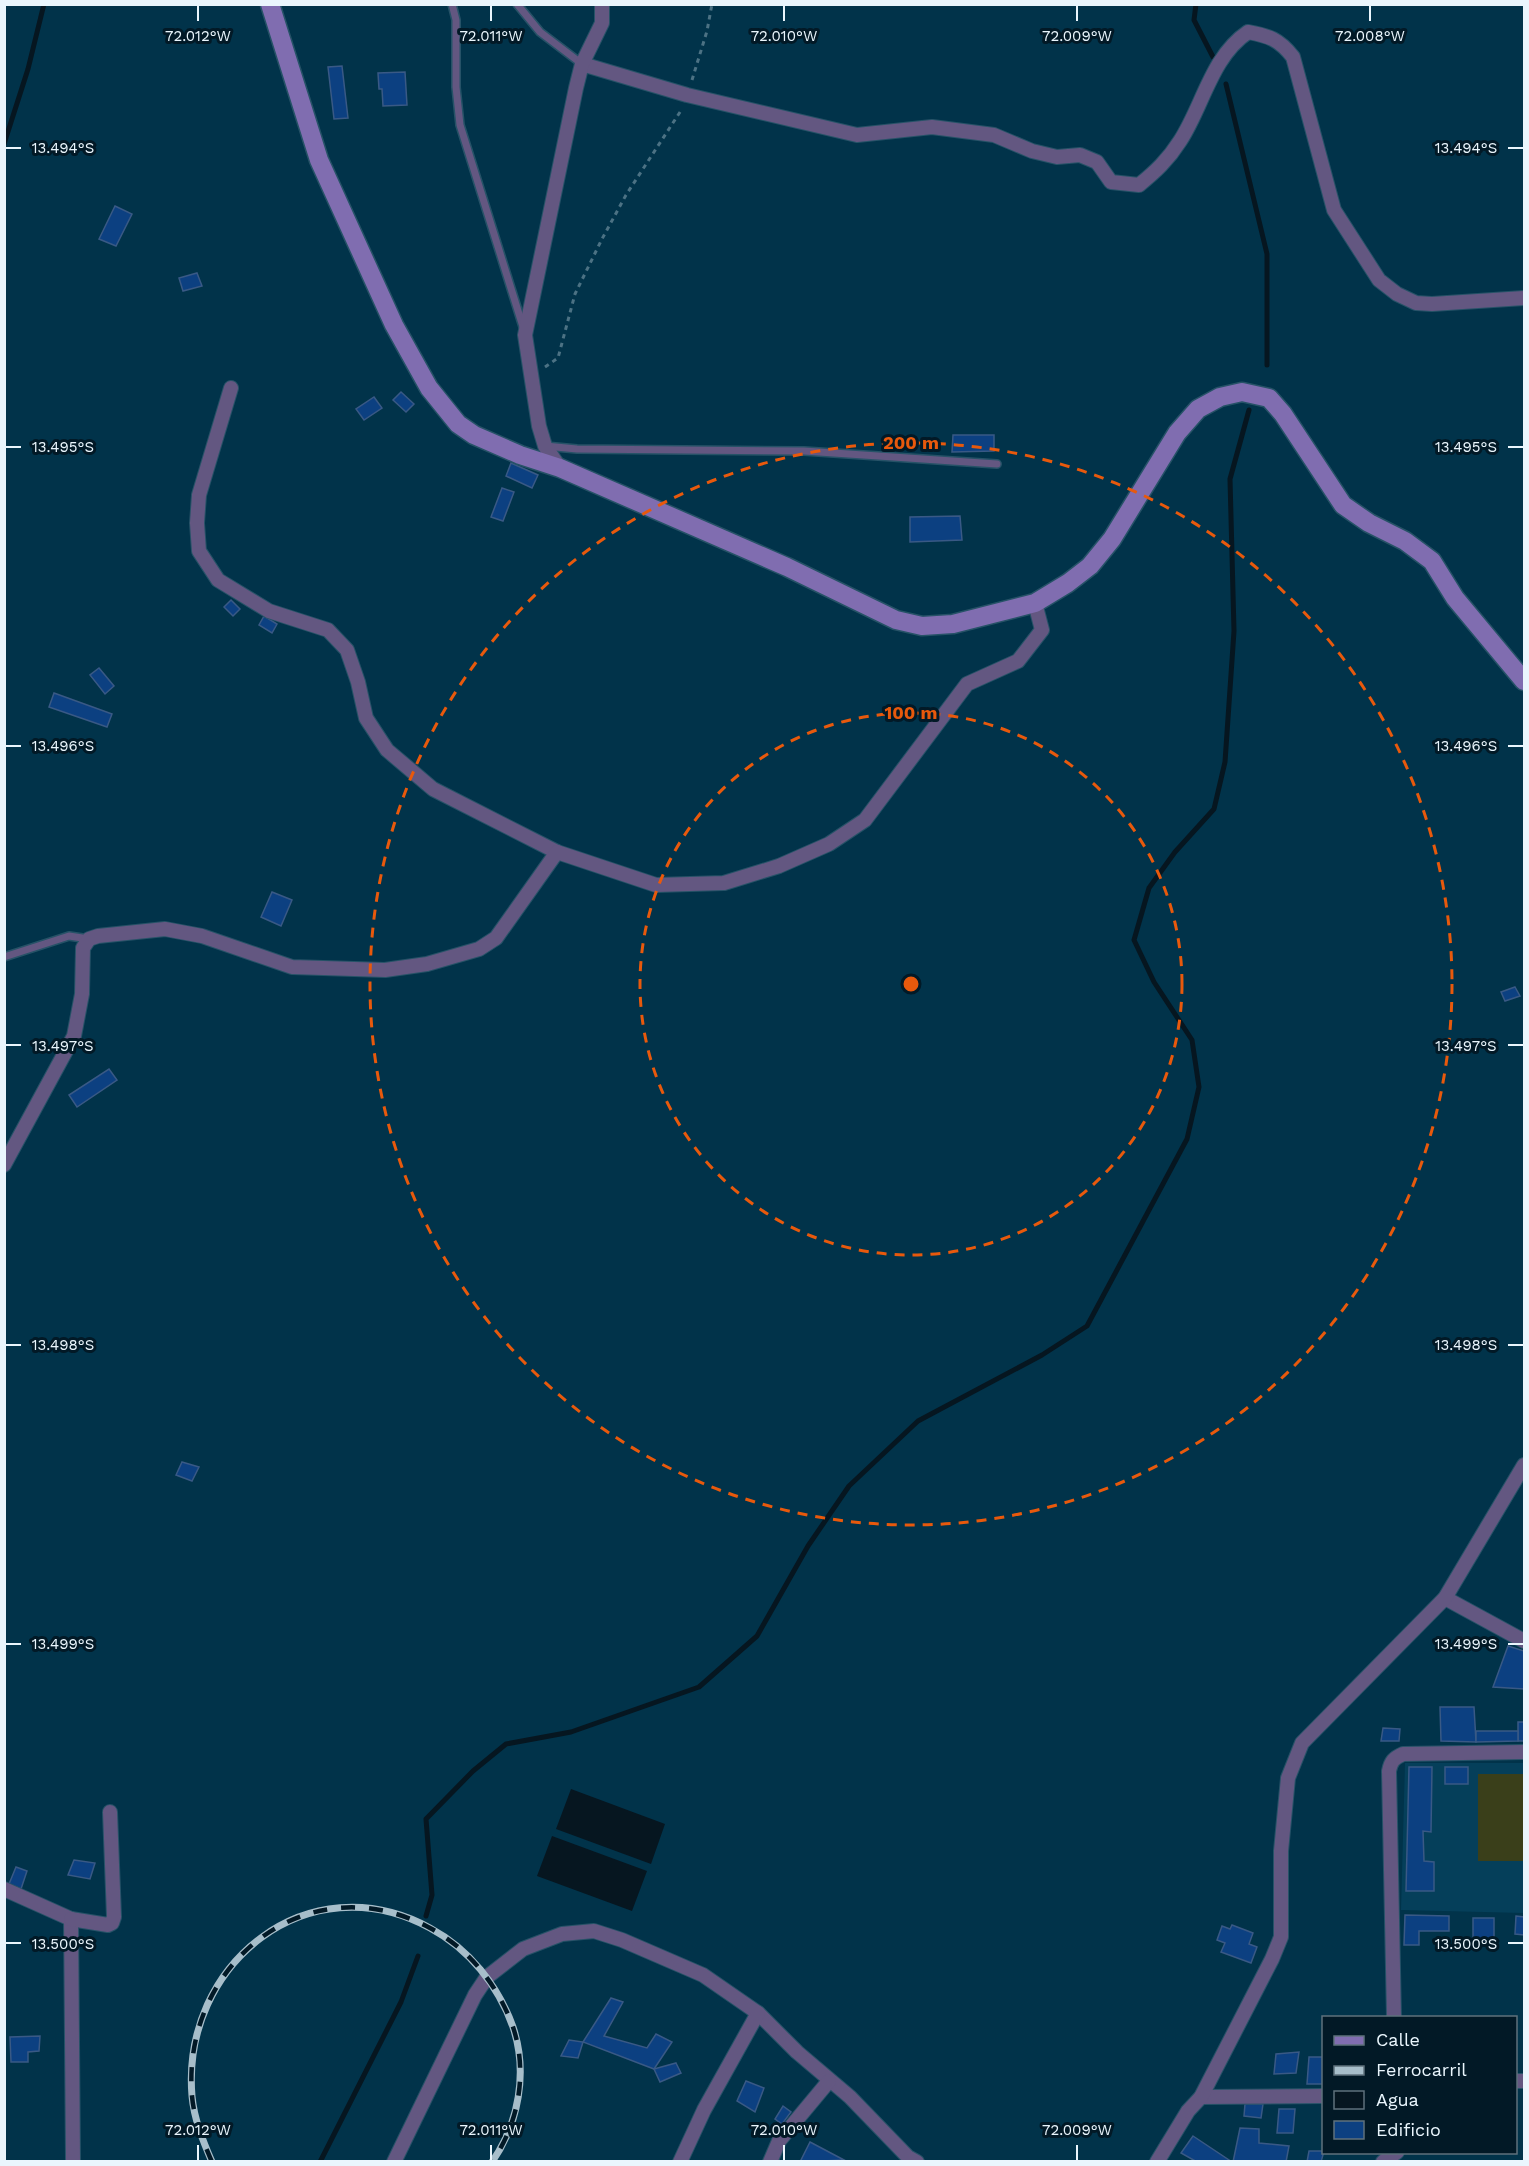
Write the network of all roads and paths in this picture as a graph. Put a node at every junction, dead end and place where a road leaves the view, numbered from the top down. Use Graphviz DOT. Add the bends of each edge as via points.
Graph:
graph roads {
  1 [pos="270,4"];
  2 [pos="452,4"];
  3 [pos="517,4"];
  4 [pos="602,4"];
  5 [pos="712,4"];
  6 [pos="582,64"];
  7 [pos="687,94"];
  8 [pos="1524,298"];
  9 [pos="525,335"];
  10 [pos="531,376"];
  11 [pos="231,388"];
  12 [pos="545,446"];
  13 [pos="997,464"];
  14 [pos="560,468"];
  15 [pos="1035,603"];
  16 [pos="1524,681"];
  17 [pos="557,852"];
  18 [pos="89,939"];
  19 [pos="4,957"];
  20 [pos="4,1165"];
  21 [pos="1524,1465"];
  22 [pos="1445,1598"];
  23 [pos="1524,1641"];
  24 [pos="1524,1752"];
  25 [pos="110,1812"];
  26 [pos="4,1889"];
  27 [pos="71,1919"];
  28 [pos="758,2013"];
  29 [pos="1394,2016"];
  30 [pos="830,2081"];
  31 [pos="1322,2096"];
  32 [pos="1201,2097"];
  33 [pos="73,2162"];
  34 [pos="394,2162"];
  35 [pos="680,2162"];
  36 [pos="771,2162"];
  37 [pos="917,2162"];
  38 [pos="1158,2162"];
  1 -- 14 [label="main road" via="319,160 394,325 429,388 458,424 474,435"];
  2 -- 9 [label="lane" via="460,125"];
  3 -- 6 [label="lane" via="540,32"];
  4 -- 6 [label="street" via="603,23"];
  5 -- 7 [label="path"];
  6 -- 7 [label="street"];
  6 -- 9 [label="street"];
  7 -- 8 [label="street" via="857,135 932,127 993,135 1032,151 1080,155 1097,162 1111,182 1138,185 1162,166 1181,140 1206,86 1237,39 1248,32 1267,36 1283,44 1293,57 1334,210 1379,279 1416,303"];
  7 -- 10 [label="path" via="680,114 626,195 575,294 558,358"];
  9 -- 10 [label="street"];
  10 -- 12 [label="street"];
  11 -- 17 [label="street" via="199,495 196,523 199,551 218,580 269,611 328,630 346,650 366,718 387,750 433,789"];
  12 -- 13 [label="lane" via="804,451"];
  12 -- 14 [label="street"];
  14 -- 15 [label="main road" via="787,567 896,620 922,626 952,624"];
  15 -- 16 [label="main road" via="1090,566 1112,539 1177,433 1198,409 1220,397 1242,392 1269,398 1284,414 1343,505 1405,540 1432,561 1455,598"];
  15 -- 17 [label="street" via="1042,630 1018,661 968,684 865,820 829,844 779,866 724,883 668,885 656,885"];
  17 -- 18 [label="street" via="496,938 479,949 427,964 385,970 292,967 202,936 165,929"];
  18 -- 19 [label="lane" via="69,936"];
  18 -- 20 [label="street" via="84,948 82,994 74,1036"];
  21 -- 22 [label="street"];
  22 -- 23 [label="street"];
  22 -- 32 [label="street" via="1302,1743 1288,1778 1281,1851 1281,1937"];
  24 -- 29 [label="street" via="1403,1754 1391,1764"];
  25 -- 27 [label="street" via="112,1923"];
  26 -- 27 [label="street"];
  27 -- 33 [label="street"];
  28 -- 30 [label="street"];
  28 -- 34 [label="street" via="703,1976 594,1931 562,1934 523,1949 486,1977 475,1995"];
  28 -- 35 [label="street"];
  30 -- 36 [label="street" via="779,2141"];
  30 -- 37 [label="street"];
  31 -- 32 [label="street"];
  32 -- 38 [label="street" via="1188,2111"];
}
